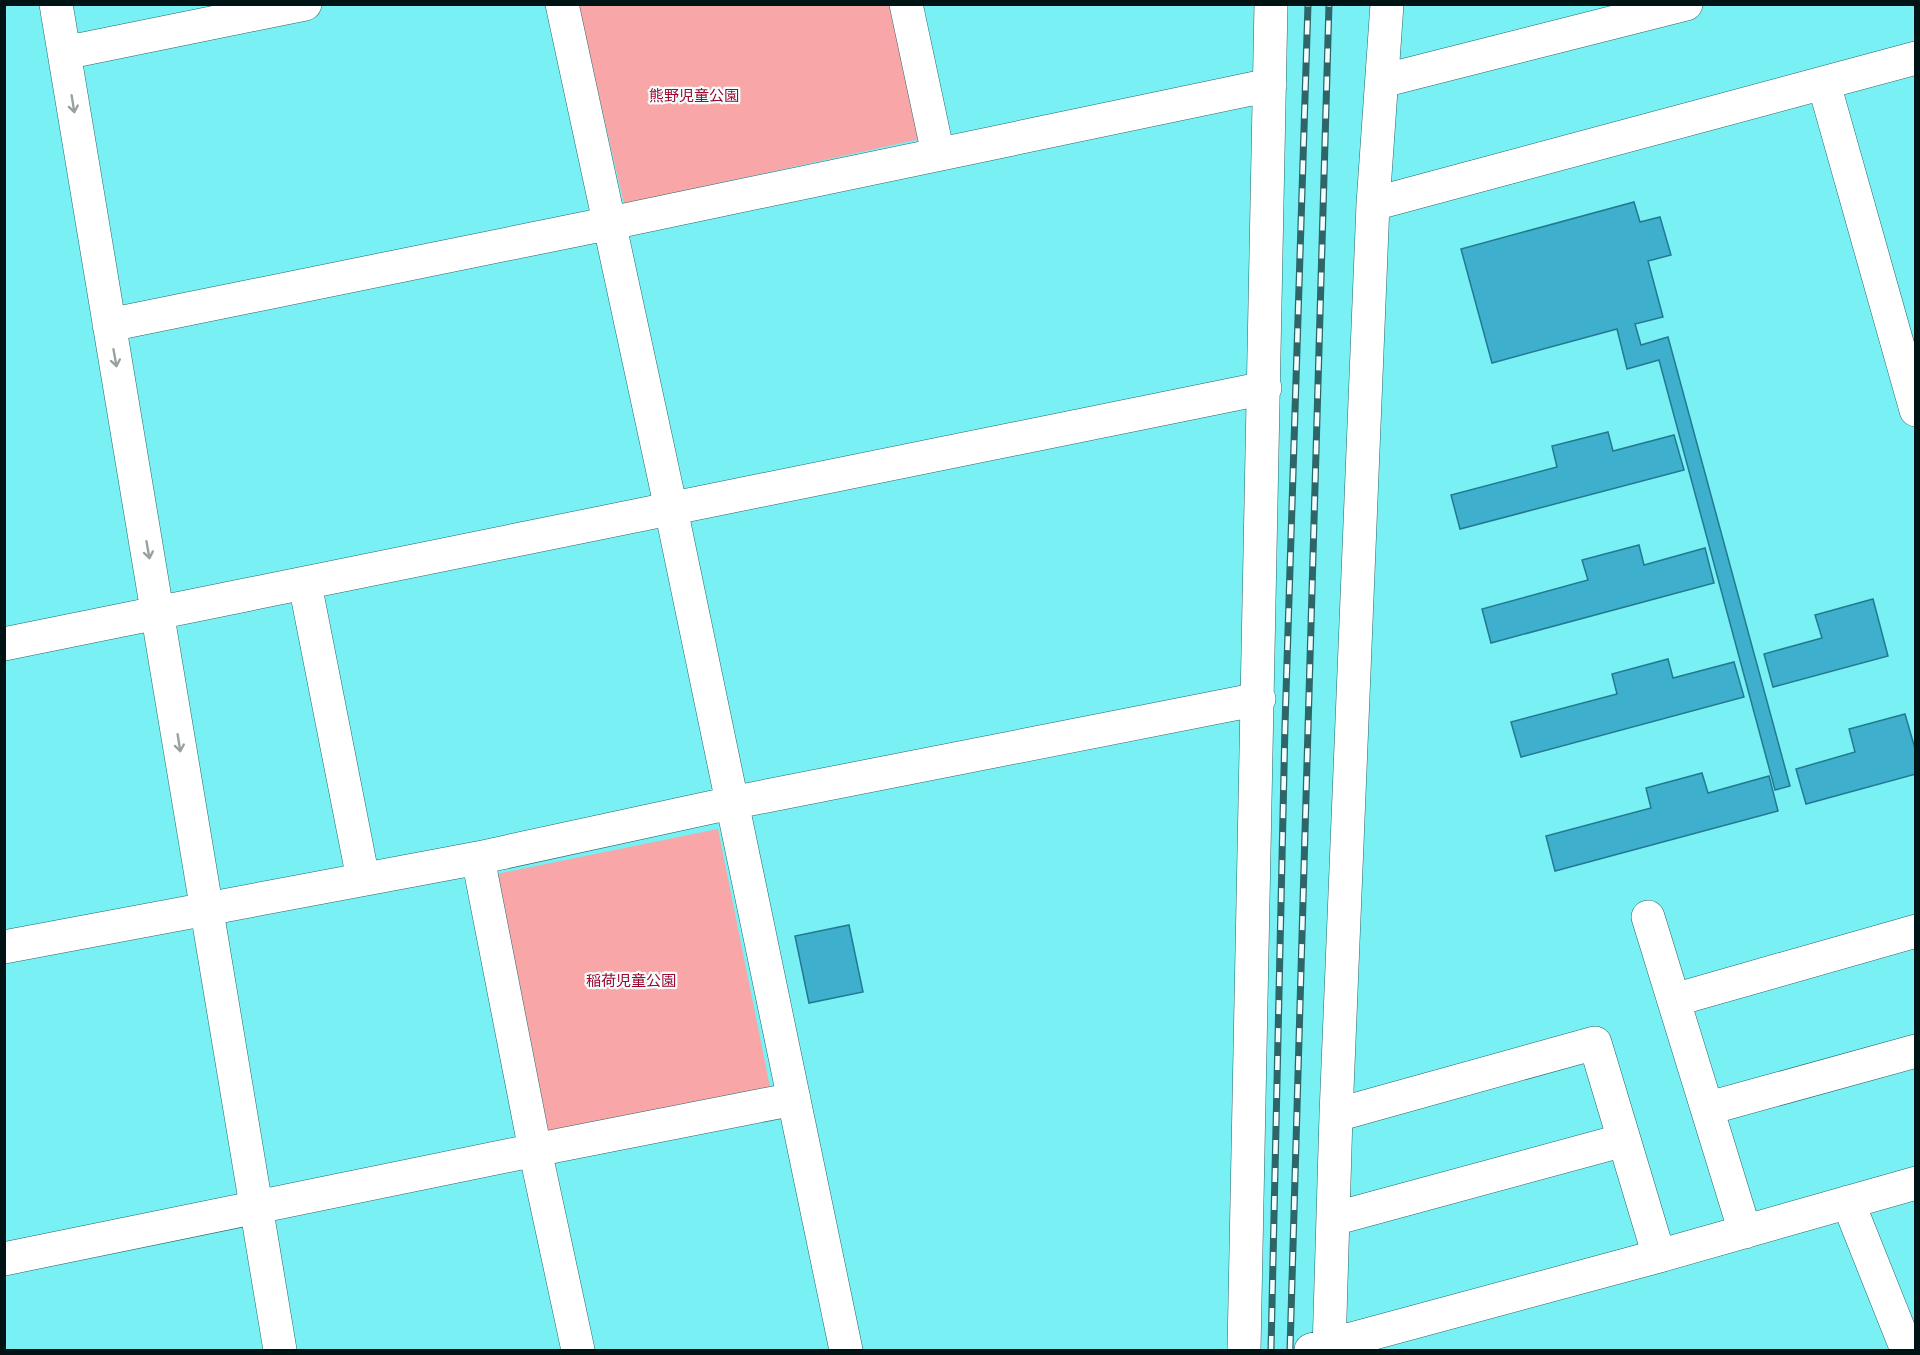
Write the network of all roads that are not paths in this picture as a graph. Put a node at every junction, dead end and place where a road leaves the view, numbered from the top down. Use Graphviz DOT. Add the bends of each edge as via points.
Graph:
graph roads {
  1 [pos="56,4"];
  2 [pos="305,4"];
  3 [pos="562,4"];
  4 [pos="906,4"];
  5 [pos="1271,4"];
  6 [pos="1387,4"];
  7 [pos="1686,4"];
  8 [pos="64,53"];
  9 [pos="1916,58"];
  10 [pos="1382,81"];
  11 [pos="1824,84"];
  12 [pos="1270,85"];
  13 [pos="938,154"];
  14 [pos="1373,204"];
  15 [pos="611,223"];
  16 [pos="109,325"];
  17 [pos="1264,388"];
  18 [pos="1916,410"];
  19 [pos="671,509"];
  20 [pos="304,584"];
  21 [pos="159,613"];
  22 [pos="4,644"];
  23 [pos="1258,699"];
  24 [pos="731,803"];
  25 [pos="478,858"];
  26 [pos="363,879"];
  27 [pos="206,910"];
  28 [pos="1648,917"];
  29 [pos="1916,931"];
  30 [pos="4,947"];
  31 [pos="1674,999"];
  32 [pos="1916,1051"];
  33 [pos="794,1099"];
  34 [pos="1708,1108"];
  35 [pos="1336,1115"];
  36 [pos="1624,1140"];
  37 [pos="535,1150"];
  38 [pos="1916,1183"];
  39 [pos="1848,1202"];
  40 [pos="256,1207"];
  41 [pos="1333,1219"];
  42 [pos="1745,1232"];
  43 [pos="1659,1256"];
  44 [pos="4,1259"];
  45 [pos="1323,1349"];
  46 [pos="1916,1349"];
  47 [pos="280,1350"];
  48 [pos="578,1350"];
  49 [pos="846,1350"];
  50 [pos="1244,1350"];
  51 [pos="1908,1350"];
  1 -- 8 [label="street"];
  2 -- 8 [label="street"];
  3 -- 15 [label="street"];
  4 -- 13 [label="street"];
  5 -- 12 [label="street"];
  6 -- 10 [label="street"];
  7 -- 10 [label="street"];
  8 -- 16 [label="street, one-way"];
  9 -- 11 [label="street"];
  10 -- 14 [label="street"];
  11 -- 14 [label="street"];
  11 -- 18 [label="street"];
  12 -- 13 [label="street"];
  12 -- 17 [label="street"];
  13 -- 15 [label="street"];
  14 -- 35 [label="street"];
  15 -- 16 [label="street"];
  15 -- 19 [label="street"];
  16 -- 21 [label="street, one-way"];
  17 -- 19 [label="street"];
  17 -- 23 [label="street"];
  19 -- 20 [label="street"];
  19 -- 24 [label="street"];
  20 -- 21 [label="street"];
  20 -- 26 [label="street"];
  21 -- 22 [label="street"];
  21 -- 27 [label="street, one-way"];
  23 -- 24 [label="street"];
  23 -- 50 [label="street"];
  24 -- 25 [label="street"];
  24 -- 33 [label="street"];
  25 -- 26 [label="street"];
  25 -- 37 [label="street"];
  26 -- 27 [label="street"];
  27 -- 30 [label="street"];
  27 -- 40 [label="street"];
  28 -- 31 [label="street"];
  29 -- 31 [label="street"];
  31 -- 34 [label="street"];
  32 -- 34 [label="street"];
  33 -- 37 [label="street"];
  33 -- 49 [label="street"];
  34 -- 42 [label="street"];
  35 -- 36 [label="street" via="1595,1043"];
  35 -- 41 [label="street"];
  36 -- 41 [label="street"];
  36 -- 43 [label="street"];
  37 -- 40 [label="street"];
  37 -- 48 [label="street"];
  38 -- 39 [label="street"];
  39 -- 42 [label="street"];
  39 -- 51 [label="street"];
  40 -- 44 [label="street"];
  40 -- 47 [label="street"];
  41 -- 45 [label="street"];
  42 -- 43 [label="street"];
  43 -- 45 [label="street"];
  46 -- 51 [label="street"];
}
